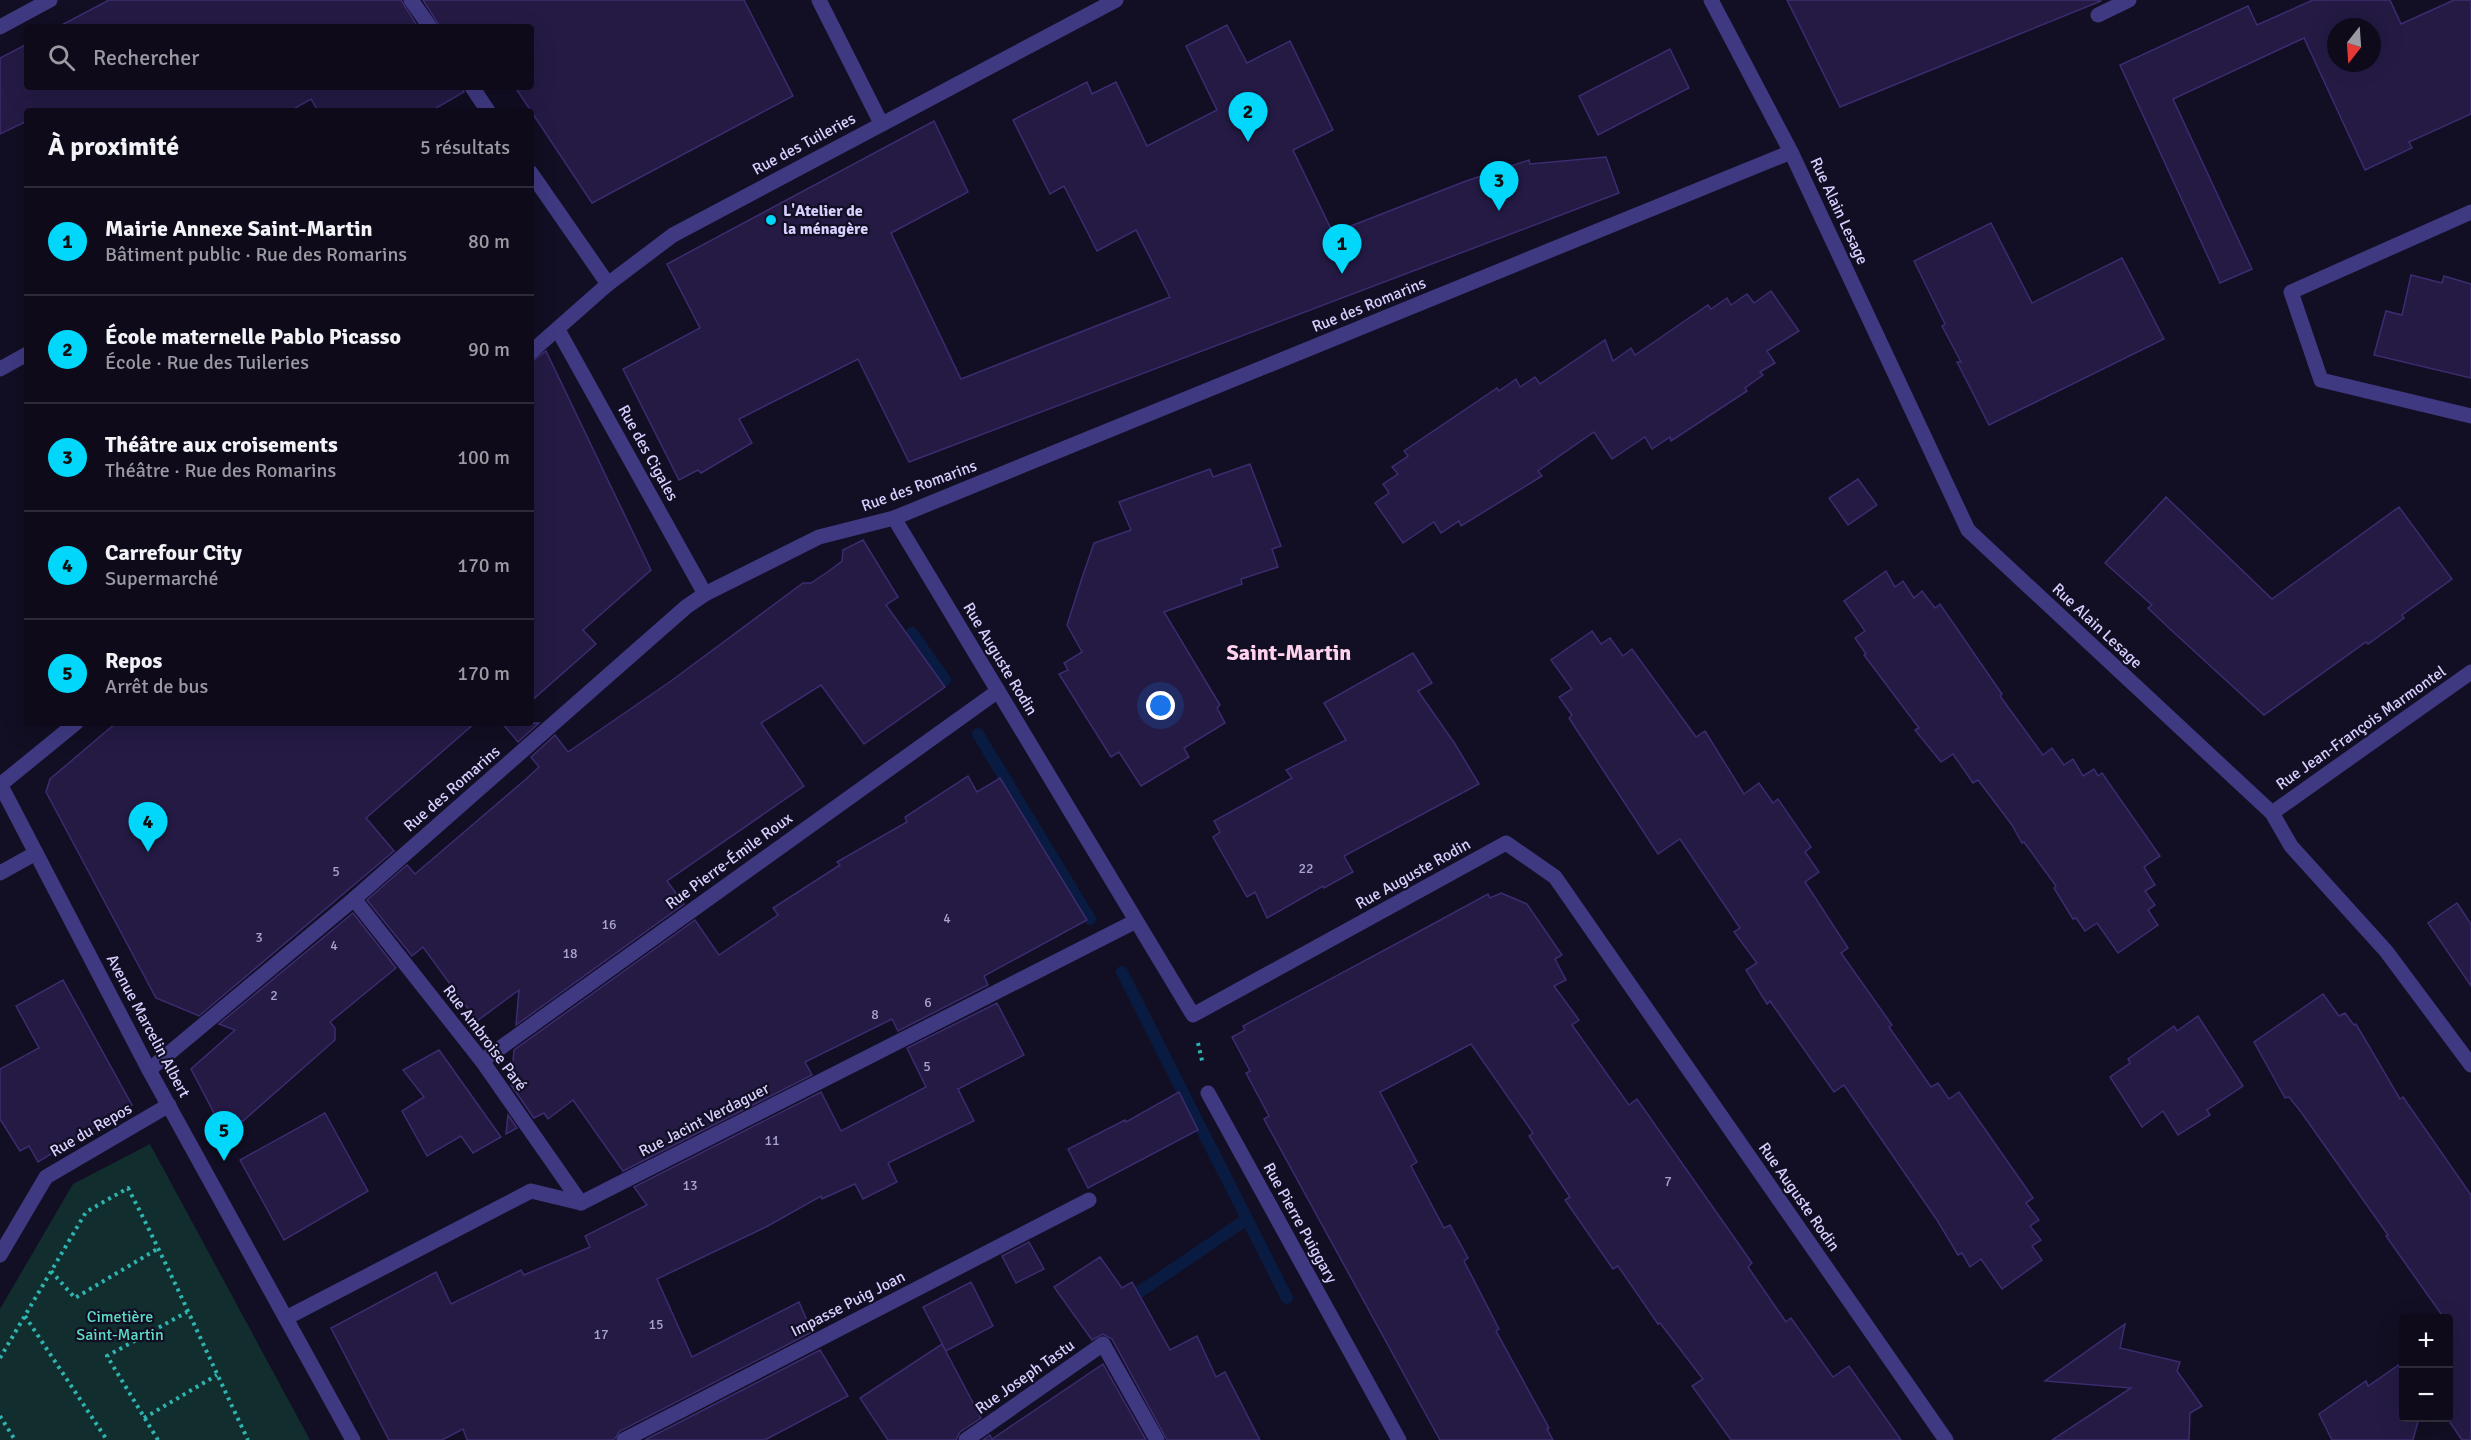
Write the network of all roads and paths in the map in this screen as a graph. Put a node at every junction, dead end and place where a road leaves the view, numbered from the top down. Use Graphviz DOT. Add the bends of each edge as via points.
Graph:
graph roads {
  1 [pos="50,0"];
  2 [pos="411,0"];
  3 [pos="819,0"];
  4 [pos="1116,0"];
  5 [pos="1711,0"];
  6 [pos="2129,0"];
  7 [pos="2098,15"];
  8 [pos="428,24"];
  9 [pos="0,27"];
  10 [pos="474,90"];
  11 [pos="486,108"];
  12 [pos="881,123"];
  13 [pos="1791,152"];
  14 [pos="534,177"];
  15 [pos="2471,212"];
  16 [pos="608,284"];
  17 [pos="558,330"];
  18 [pos="534,350"];
  19 [pos="24,356"];
  20 [pos="0,369"];
  21 [pos="2471,416"];
  22 [pos="894,518"];
  23 [pos="705,594"];
  24 [pos="2471,672"];
  25 [pos="998,691"];
  26 [pos="72,726"];
  27 [pos="0,785"];
  28 [pos="2272,813"];
  29 [pos="36,853"];
  30 [pos="0,873"];
  31 [pos="354,899"];
  32 [pos="1136,921"];
  33 [pos="1193,1015"];
  34 [pos="482,1061"];
  35 [pos="2471,1065"];
  36 [pos="149,1070"];
  37 [pos="1208,1093"];
  38 [pos="170,1105"];
  39 [pos="1089,1200"];
  40 [pos="581,1203"];
  41 [pos="159,1248"];
  42 [pos="0,1255"];
  43 [pos="51,1271"];
  44 [pos="187,1312"];
  45 [pos="25,1316"];
  46 [pos="286,1318"];
  47 [pos="0,1358"];
  48 [pos="217,1375"];
  49 [pos="0,1416"];
  50 [pos="144,1418"];
  51 [pos="15,1440"];
  52 [pos="107,1440"];
  53 [pos="158,1440"];
  54 [pos="248,1440"];
  55 [pos="353,1440"];
  56 [pos="624,1440"];
  57 [pos="966,1440"];
  58 [pos="1157,1440"];
  59 [pos="1399,1440"];
  60 [pos="1946,1440"];
  1 -- 9 [label="street"];
  2 -- 8 [label="street"];
  3 -- 12 [label="street"];
  4 -- 12 [label="street, Rue des Tuileries"];
  5 -- 13 [label="street, Rue Alain Lesage"];
  6 -- 7 [label="street"];
  10 -- 11 [label="street"];
  12 -- 16 [label="street, Rue des Tuileries" via="673,235"];
  13 -- 22 [label="street, Rue des Romarins"];
  13 -- 28 [label="street, Rue Alain Lesage" via="1968,530"];
  14 -- 16 [label="street"];
  15 -- 21 [label="street" via="2291,292 2321,380"];
  16 -- 17 [label="street, Rue des Tuileries"];
  17 -- 18 [label="street, Rue des Tuileries"];
  17 -- 23 [label="street, Rue des Cigales"];
  19 -- 20 [label="street"];
  22 -- 23 [label="street, Rue des Romarins" via="819,537"];
  22 -- 25 [label="street, Rue Auguste Rodin"];
  23 -- 31 [label="street, Rue des Romarins"];
  24 -- 28 [label="street, Rue Jean-François Marmontel"];
  25 -- 32 [label="street, Rue Auguste Rodin"];
  25 -- 34 [label="street, Rue Pierre-Émile Roux"];
  26 -- 27 [label="street"];
  27 -- 29 [label="street, Avenue Marcelin Albert"];
  28 -- 35 [label="street, Rue Alain Lesage" via="2292,846 2386,951"];
  29 -- 30 [label="street"];
  29 -- 36 [label="street, Avenue Marcelin Albert"];
  31 -- 34 [label="street, Rue Ambroise Paré"];
  31 -- 36 [label="street, Rue des Romarins"];
  32 -- 33 [label="street, Rue Auguste Rodin"];
  32 -- 40 [label="street, Rue Jacint Verdaguer"];
  33 -- 37 [label="path"];
  33 -- 60 [label="street, Rue Auguste Rodin" via="1506,843 1555,876"];
  34 -- 40 [label="street, Rue Ambroise Paré"];
  36 -- 38 [label="street, Avenue Marcelin Albert"];
  37 -- 59 [label="street, Rue Pierre Puiggary"];
  38 -- 42 [label="street, Rue du Repos" via="46,1177"];
  38 -- 46 [label="street, Avenue Marcelin Albert"];
  39 -- 56 [label="street, Impasse Puig Joan"];
  40 -- 46 [label="street" via="531,1191"];
  41 -- 43 [label="path" via="75,1298"];
  41 -- 43 [label="path" via="128,1188 86,1212"];
  41 -- 44 [label="path"];
  43 -- 45 [label="path"];
  44 -- 48 [label="path"];
  44 -- 50 [label="path" via="107,1356"];
  45 -- 47 [label="path"];
  45 -- 52 [label="path"];
  46 -- 55 [label="street, Avenue Marcelin Albert"];
  48 -- 50 [label="path"];
  48 -- 54 [label="path"];
  49 -- 51 [label="path"];
  50 -- 53 [label="path"];
  57 -- 58 [label="street, Rue Joseph Tastu" via="1103,1344"];
}
